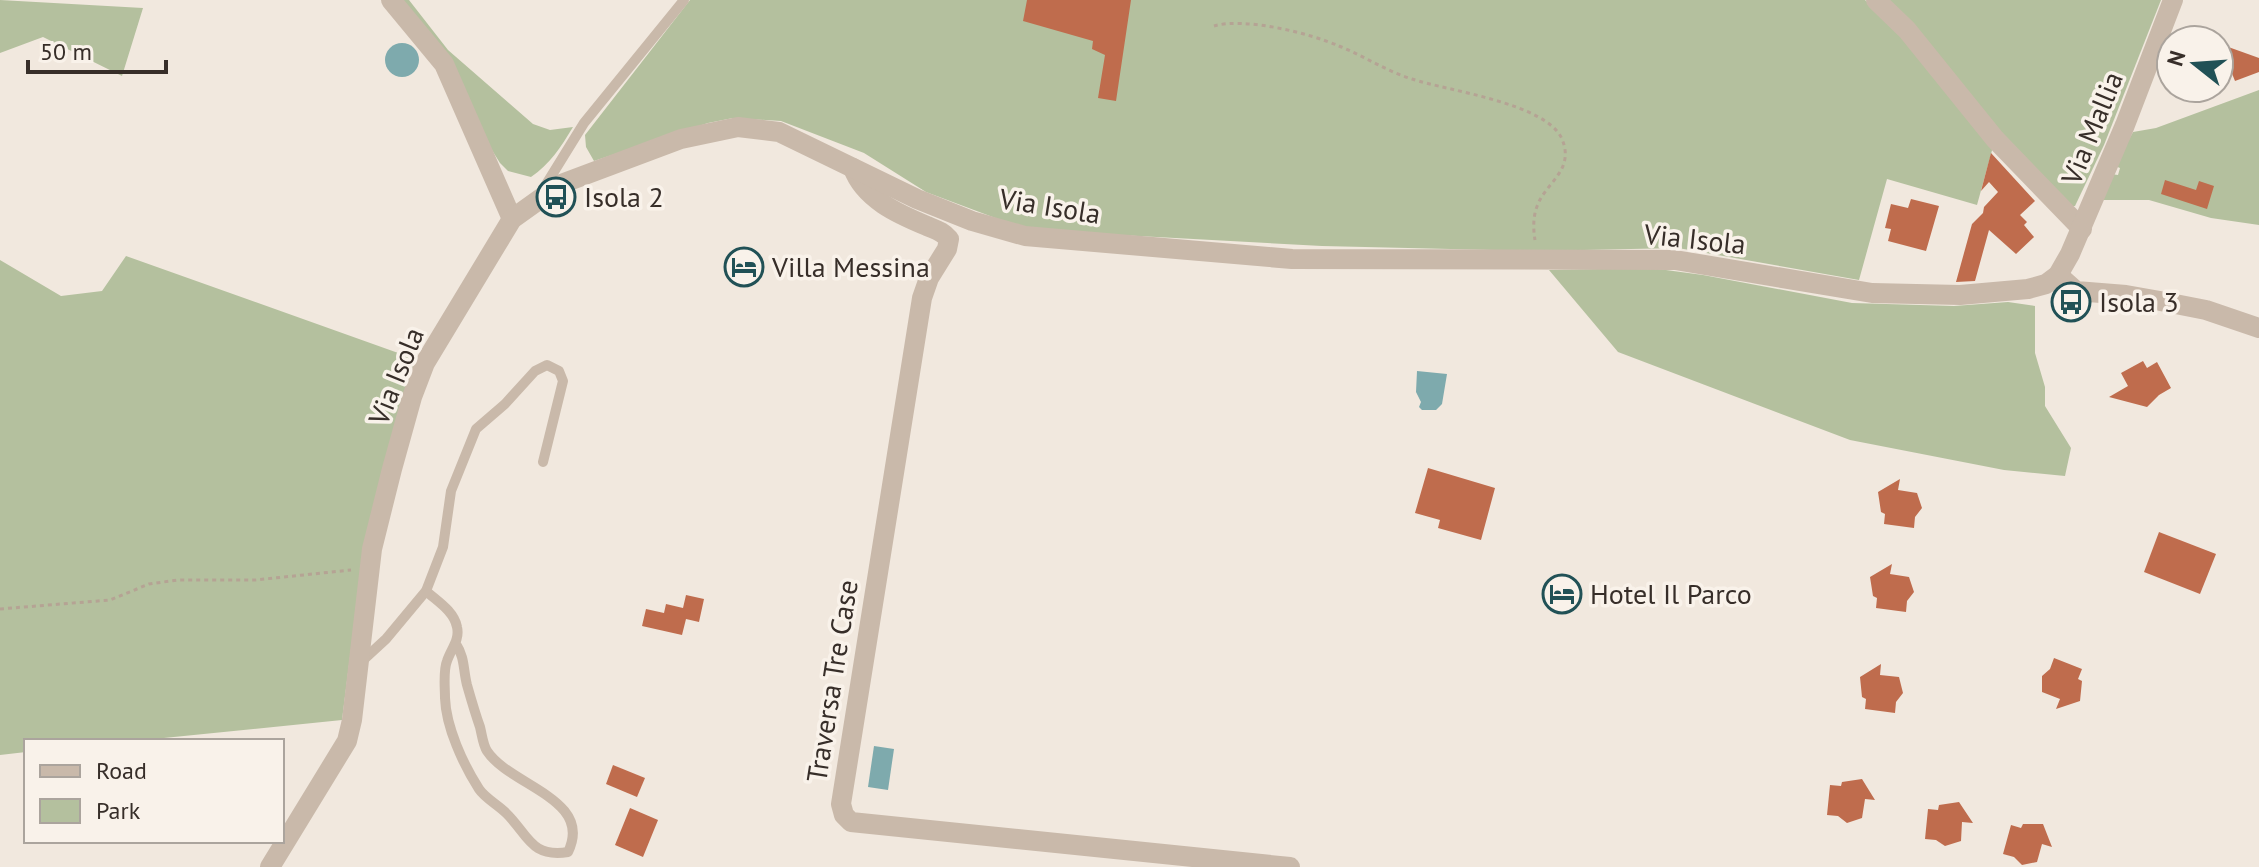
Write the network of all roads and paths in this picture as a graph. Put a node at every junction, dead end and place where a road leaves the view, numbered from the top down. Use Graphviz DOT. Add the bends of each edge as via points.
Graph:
graph roads {
  1 [pos="391,0"];
  2 [pos="684,0"];
  3 [pos="1876,0"];
  4 [pos="2173,0"];
  5 [pos="1214,26"];
  6 [pos="853,168"];
  7 [pos="537,199"];
  8 [pos="512,219"];
  9 [pos="2082,229"];
  10 [pos="1538,260"];
  11 [pos="2058,275"];
  12 [pos="2259,328"];
  13 [pos="543,462"];
  14 [pos="371,566"];
  15 [pos="426,591"];
  16 [pos="0,609"];
  17 [pos="456,644"];
  18 [pos="360,663"];
  19 [pos="270,867"];
  20 [pos="1290,867"];
  1 -- 8 [label="street" via="444,64"];
  2 -- 7 [label="lane" via="584,123"];
  3 -- 9 [label="street" via="1907,30 1995,139"];
  4 -- 9 [label="street, Via Mallia"];
  5 -- 10 [label="path" via="1246,22 1312,37 1409,78 1526,110 1546,122 1561,137 1565,155 1534,215"];
  6 -- 7 [label="street, Via Isola" via="779,132 738,127 681,139 561,184"];
  6 -- 10 [label="street, Via Isola" via="972,221 1025,236 1292,259"];
  6 -- 20 [label="street, Traversa Tre Case" via="869,195 949,239 922,298 841,804 844,815 851,822"];
  7 -- 8 [label="street, Via Isola"];
  8 -- 14 [label="street, Via Isola" via="425,363 392,469"];
  9 -- 11 [label="street, Via Mallia"];
  10 -- 11 [label="street, Via Isola" via="1675,260 1844,290 1900,294 2028,289"];
  11 -- 12 [label="street" via="2076,291 2206,310"];
  13 -- 15 [label="lane" via="563,381 559,371 547,365 476,429 451,491 443,547"];
  14 -- 16 [label="path" via="255,580 178,580 149,584 110,600"];
  14 -- 18 [label="street, Via Isola"];
  15 -- 17 [label="lane" via="453,616"];
  15 -- 18 [label="lane"];
  17 -- 17 [label="lane" via="446,663 445,701 453,735 480,791 539,850 568,852 574,826 566,810 500,765 486,749 464,657"];
  18 -- 19 [label="street, Via Isola" via="347,741"];
}
